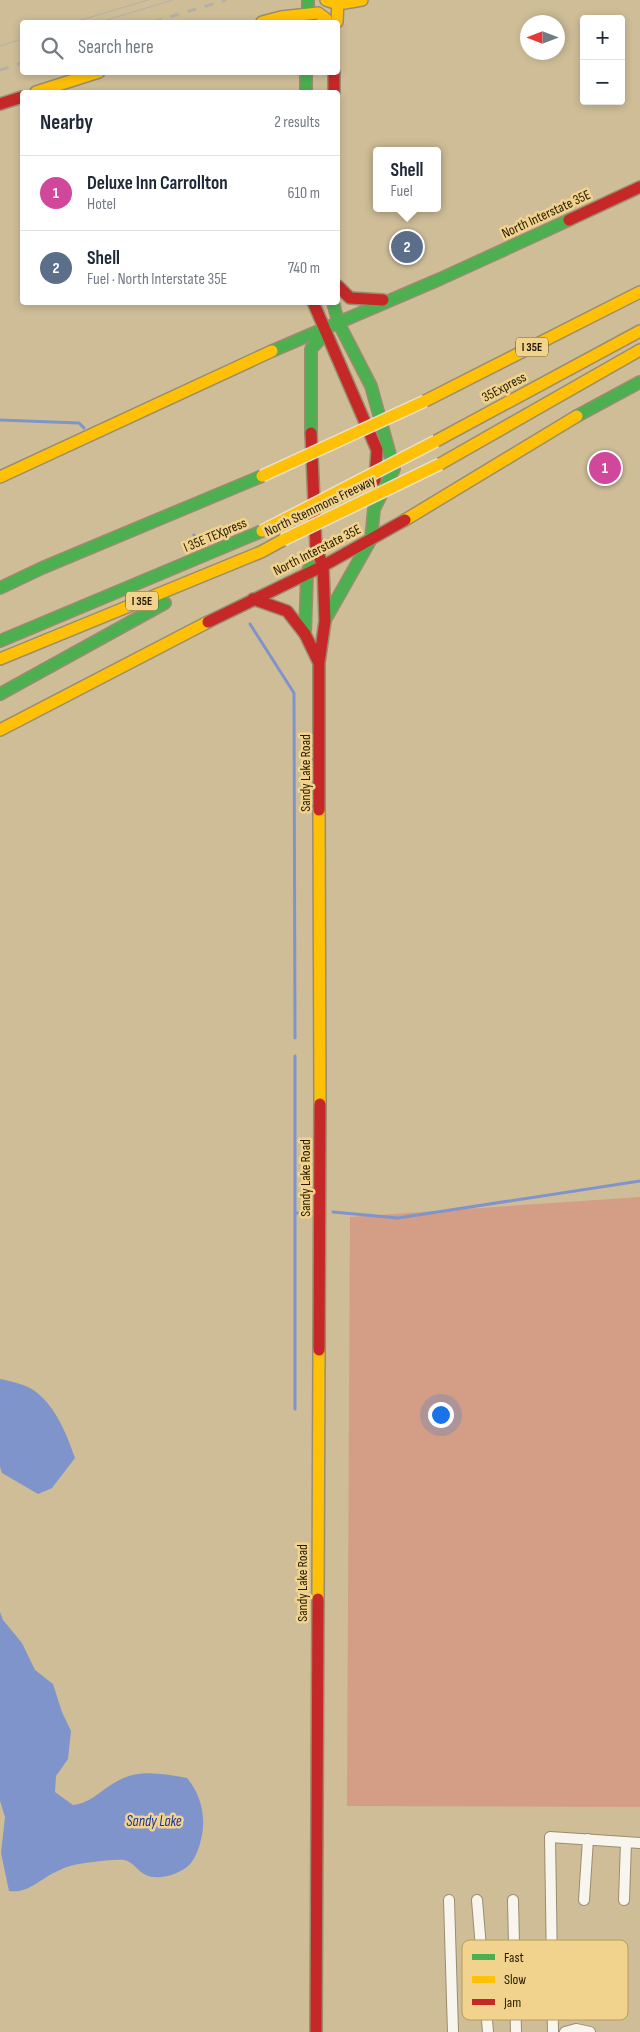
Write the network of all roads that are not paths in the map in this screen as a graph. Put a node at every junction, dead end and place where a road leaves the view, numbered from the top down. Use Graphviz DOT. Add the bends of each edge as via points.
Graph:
graph roads {
  1 [pos="308,0"];
  2 [pos="326,0"];
  3 [pos="362,0"];
  4 [pos="338,2"];
  5 [pos="308,18"];
  6 [pos="269,20"];
  7 [pos="326,20"];
  8 [pos="336,20"];
  9 [pos="90,75"];
  10 [pos="306,75"];
  11 [pos="327,75"];
  12 [pos="334,75"];
  13 [pos="42,90"];
  14 [pos="306,90"];
  15 [pos="327,90"];
  16 [pos="334,90"];
  17 [pos="20,98"];
  18 [pos="0,104"];
  19 [pos="640,188"];
  20 [pos="340,288"];
  21 [pos="640,292"];
  22 [pos="394,299"];
  23 [pos="315,305"];
  24 [pos="334,305"];
  25 [pos="338,322"];
  26 [pos="325,330"];
  27 [pos="640,331"];
  28 [pos="640,350"];
  29 [pos="640,382"];
  30 [pos="436,441"];
  31 [pos="0,477"];
  32 [pos="374,509"];
  33 [pos="371,539"];
  34 [pos="316,548"];
  35 [pos="261,552"];
  36 [pos="323,566"];
  37 [pos="42,568"];
  38 [pos="307,574"];
  39 [pos="0,578"];
  40 [pos="0,588"];
  41 [pos="253,599"];
  42 [pos="325,621"];
  43 [pos="305,634"];
  44 [pos="0,641"];
  45 [pos="0,659"];
  46 [pos="319,662"];
  47 [pos="0,694"];
  48 [pos="0,730"];
  49 [pos="588,1839"];
  50 [pos="626,1842"];
  51 [pos="640,1843"];
  52 [pos="449,1900"];
  53 [pos="477,1900"];
  54 [pos="513,1900"];
  55 [pos="584,1900"];
  56 [pos="624,1900"];
  57 [pos="480,1940"];
  58 [pos="514,1940"];
  59 [pos="552,1940"];
  60 [pos="316,2032"];
  61 [pos="453,2032"];
  62 [pos="565,2032"];
  63 [pos="590,2032"];
  1 -- 5 [label="main road"];
  2 -- 4 [label="main road" via="331,4"];
  3 -- 4 [label="main road"];
  4 -- 8 [label="main road"];
  5 -- 6 [label="main road"];
  5 -- 7 [label="main road" via="318,13"];
  9 -- 13 [label="main road"];
  10 -- 14 [label="main road"];
  11 -- 15 [label="main road"];
  12 -- 16 [label="main road"];
  17 -- 18 [label="main road"];
  19 -- 22 [label="main road, North Interstate 35E"];
  20 -- 22 [label="main road" via="350,298"];
  21 -- 37 [label="main road, I 35E, bridge" via="425,402 262,476"];
  22 -- 25 [label="main road, North Interstate 35E"];
  23 -- 26 [label="main road"];
  24 -- 25 [label="main road"];
  25 -- 26 [label="main road, North Interstate 35E"];
  25 -- 32 [label="main road" via="371,386 394,469"];
  26 -- 31 [label="main road, North Interstate 35E"];
  26 -- 32 [label="main road" via="376,450"];
  26 -- 34 [label="main road, Sandy Lake Road" via="310,349 311,473"];
  27 -- 30 [label="main road, 35Express"];
  28 -- 35 [label="main road, North Stemmons Freeway / I 35E, bridge" via="440,464"];
  29 -- 33 [label="main road, North Interstate 35E"];
  30 -- 44 [label="main road, I 35E TEXpress, bridge" via="262,531"];
  32 -- 33 [label="main road"];
  33 -- 36 [label="main road, North Interstate 35E"];
  33 -- 42 [label="main road"];
  34 -- 36 [label="main road, Sandy Lake Road"];
  34 -- 38 [label="main road"];
  35 -- 45 [label="main road, North Stemmons Freeway / I 35E"];
  35 -- 47 [label="main road" via="224,577 167,601"];
  36 -- 38 [label="main road, North Interstate 35E"];
  36 -- 42 [label="main road, Sandy Lake Road"];
  37 -- 39 [label="main road"];
  37 -- 40 [label="main road, I 35E"];
  38 -- 41 [label="main road, North Interstate 35E"];
  38 -- 43 [label="main road"];
  41 -- 43 [label="main road" via="287,611"];
  41 -- 48 [label="main road, North Interstate 35E"];
  42 -- 46 [label="main road, Sandy Lake Road"];
  43 -- 46 [label="main road"];
  46 -- 60 [label="main road, Sandy Lake Road"];
  49 -- 50 [label="street"];
  49 -- 55 [label="street"];
  49 -- 59 [label="street" via="550,1837"];
  50 -- 51 [label="street"];
  50 -- 56 [label="street"];
  52 -- 61 [label="street"];
  53 -- 57 [label="street"];
  54 -- 58 [label="street"];
  62 -- 63 [label="street" via="576,2029"];
}
